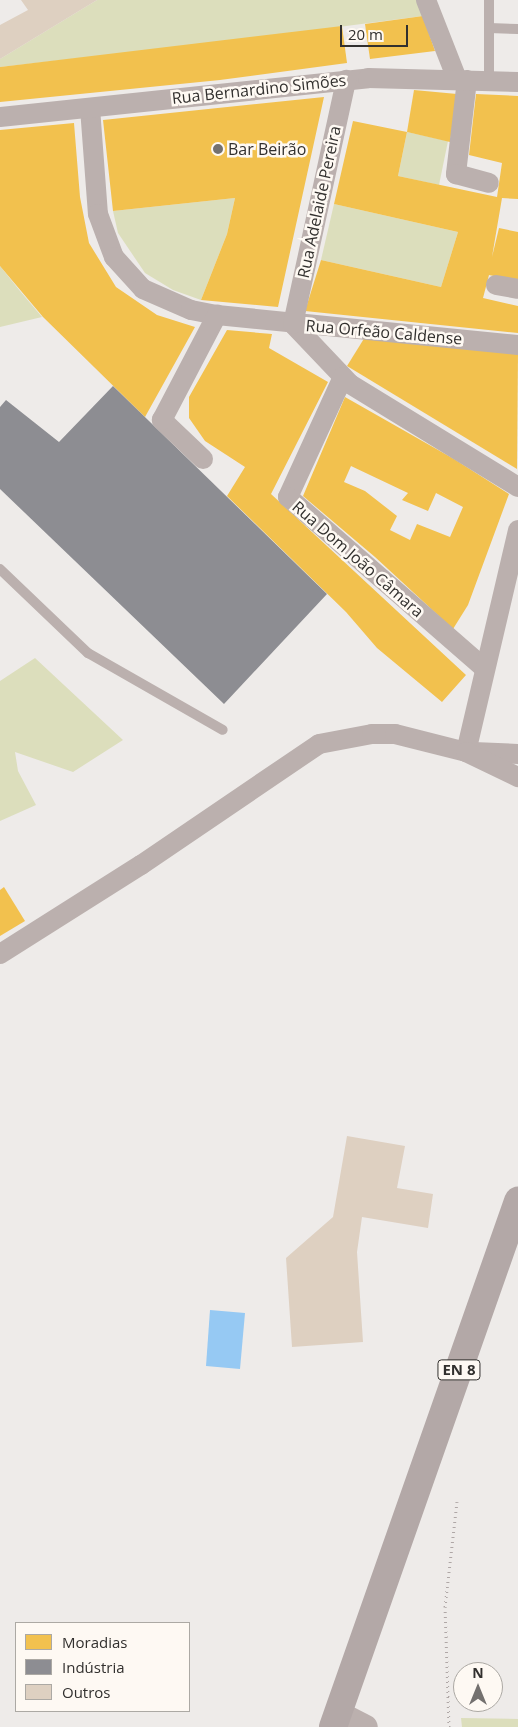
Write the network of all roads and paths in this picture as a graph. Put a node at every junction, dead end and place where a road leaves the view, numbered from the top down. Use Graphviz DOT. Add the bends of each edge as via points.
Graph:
graph roads {
  1 [pos="426,0"];
  2 [pos="488,0"];
  3 [pos="488,28"];
  4 [pos="518,29"];
  5 [pos="346,80"];
  6 [pos="462,80"];
  7 [pos="489,80"];
  8 [pos="518,82"];
  9 [pos="90,108"];
  10 [pos="0,118"];
  11 [pos="489,183"];
  12 [pos="496,285"];
  13 [pos="518,290"];
  14 [pos="217,315"];
  15 [pos="293,324"];
  16 [pos="518,345"];
  17 [pos="343,377"];
  18 [pos="203,459"];
  19 [pos="518,487"];
  20 [pos="518,530"];
  21 [pos="0,569"];
  22 [pos="483,667"];
  23 [pos="224,730"];
  24 [pos="466,752"];
  25 [pos="518,754"];
  26 [pos="518,777"];
  27 [pos="0,954"];
  28 [pos="518,1201"];
  29 [pos="457,1502"];
  30 [pos="336,1720"];
  31 [pos="366,1727"];
  32 [pos="449,1727"];
  1 -- 6 [label="street"];
  2 -- 3 [label="lane"];
  3 -- 4 [label="lane"];
  3 -- 7 [label="lane"];
  5 -- 6 [label="street, Rua Bernardino Simões"];
  5 -- 9 [label="street, Rua Bernardino Simões"];
  5 -- 15 [label="street, Rua Adelaide Pereira"];
  6 -- 7 [label="street, Rua Bernardino Simões"];
  6 -- 11 [label="street" via="456,174"];
  7 -- 8 [label="street, Rua Bernardino Simões"];
  9 -- 10 [label="street, Rua Bernardino Simões"];
  9 -- 14 [label="street" via="98,214 114,257 143,289 191,310"];
  12 -- 13 [label="street"];
  14 -- 15 [label="street"];
  14 -- 18 [label="street" via="162,420"];
  15 -- 16 [label="street, Rua Orfeão Caldense"];
  15 -- 17 [label="street, Rua Orfeão Caldense"];
  17 -- 19 [label="street, Rua Orfeão Caldense"];
  17 -- 22 [label="street, Rua Dom João Câmara" via="288,497"];
  20 -- 22 [label="street"];
  21 -- 23 [label="lane" via="88,653"];
  22 -- 24 [label="street"];
  24 -- 25 [label="street"];
  24 -- 26 [label="street"];
  24 -- 27 [label="street" via="395,734 372,734 319,744 141,866"];
  28 -- 30 [label="main road, EN 8"];
  29 -- 32 [label="path" via="445,1607"];
  30 -- 31 [label="street"];
}
